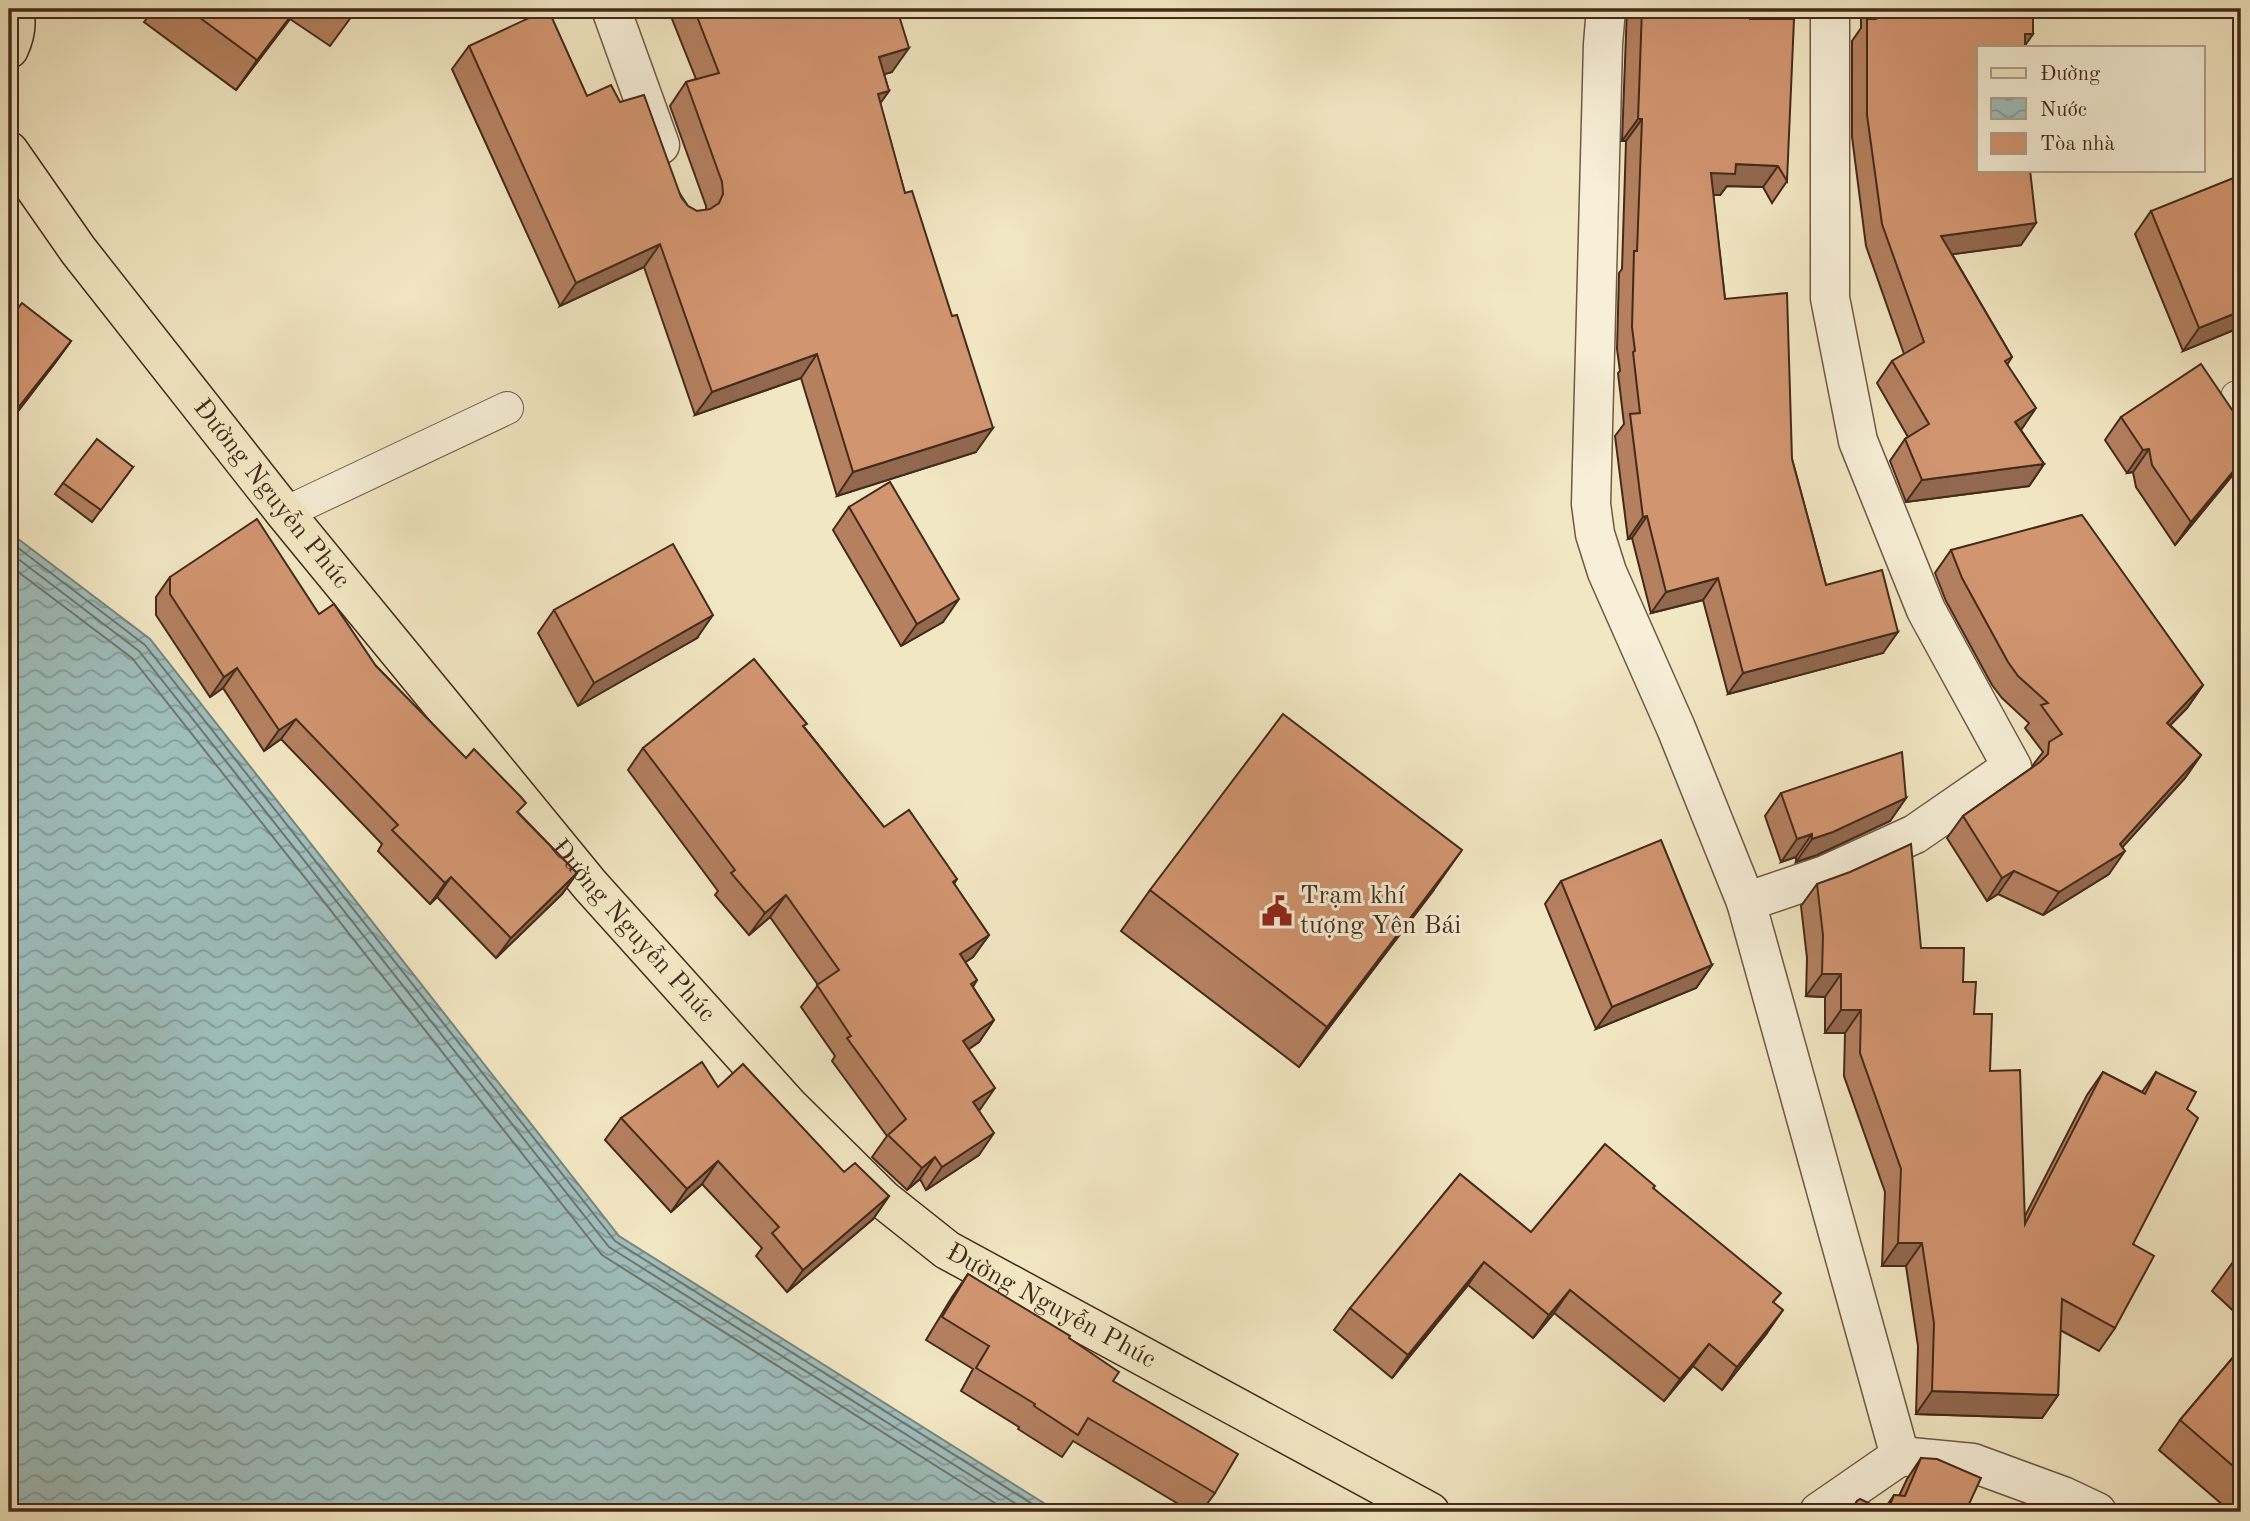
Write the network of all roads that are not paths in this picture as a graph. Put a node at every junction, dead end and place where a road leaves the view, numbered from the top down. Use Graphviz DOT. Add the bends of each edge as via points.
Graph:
graph roads {
  1 [pos="13,9"];
  2 [pos="611,9"];
  3 [pos="1606,9"];
  4 [pos="1830,9"];
  5 [pos="9,48"];
  6 [pos="9,151"];
  7 [pos="671,174"];
  8 [pos="507,408"];
  9 [pos="285,513"];
  10 [pos="1746,901"];
  11 [pos="1900,1456"];
  12 [pos="1430,1512"];
  13 [pos="1819,1512"];
  14 [pos="2097,1512"];
  1 -- 5 [label="main road" via="15,37"];
  2 -- 7 [label="street"];
  3 -- 10 [label="street" via="1591,504 1595,534"];
  4 -- 10 [label="street" via="1830,298 1858,441 1926,610 2012,767 1915,834 1825,875"];
  6 -- 9 [label="main road, Đường Nguyễn Phúc" via="78,250"];
  8 -- 9 [label="lane"];
  9 -- 12 [label="main road, Đường Nguyễn Phúc" via="590,885 788,1105 884,1200 947,1250"];
  10 -- 11 [label="street"];
  11 -- 13 [label="street"];
  11 -- 14 [label="street" via="1973,1462"];
}
